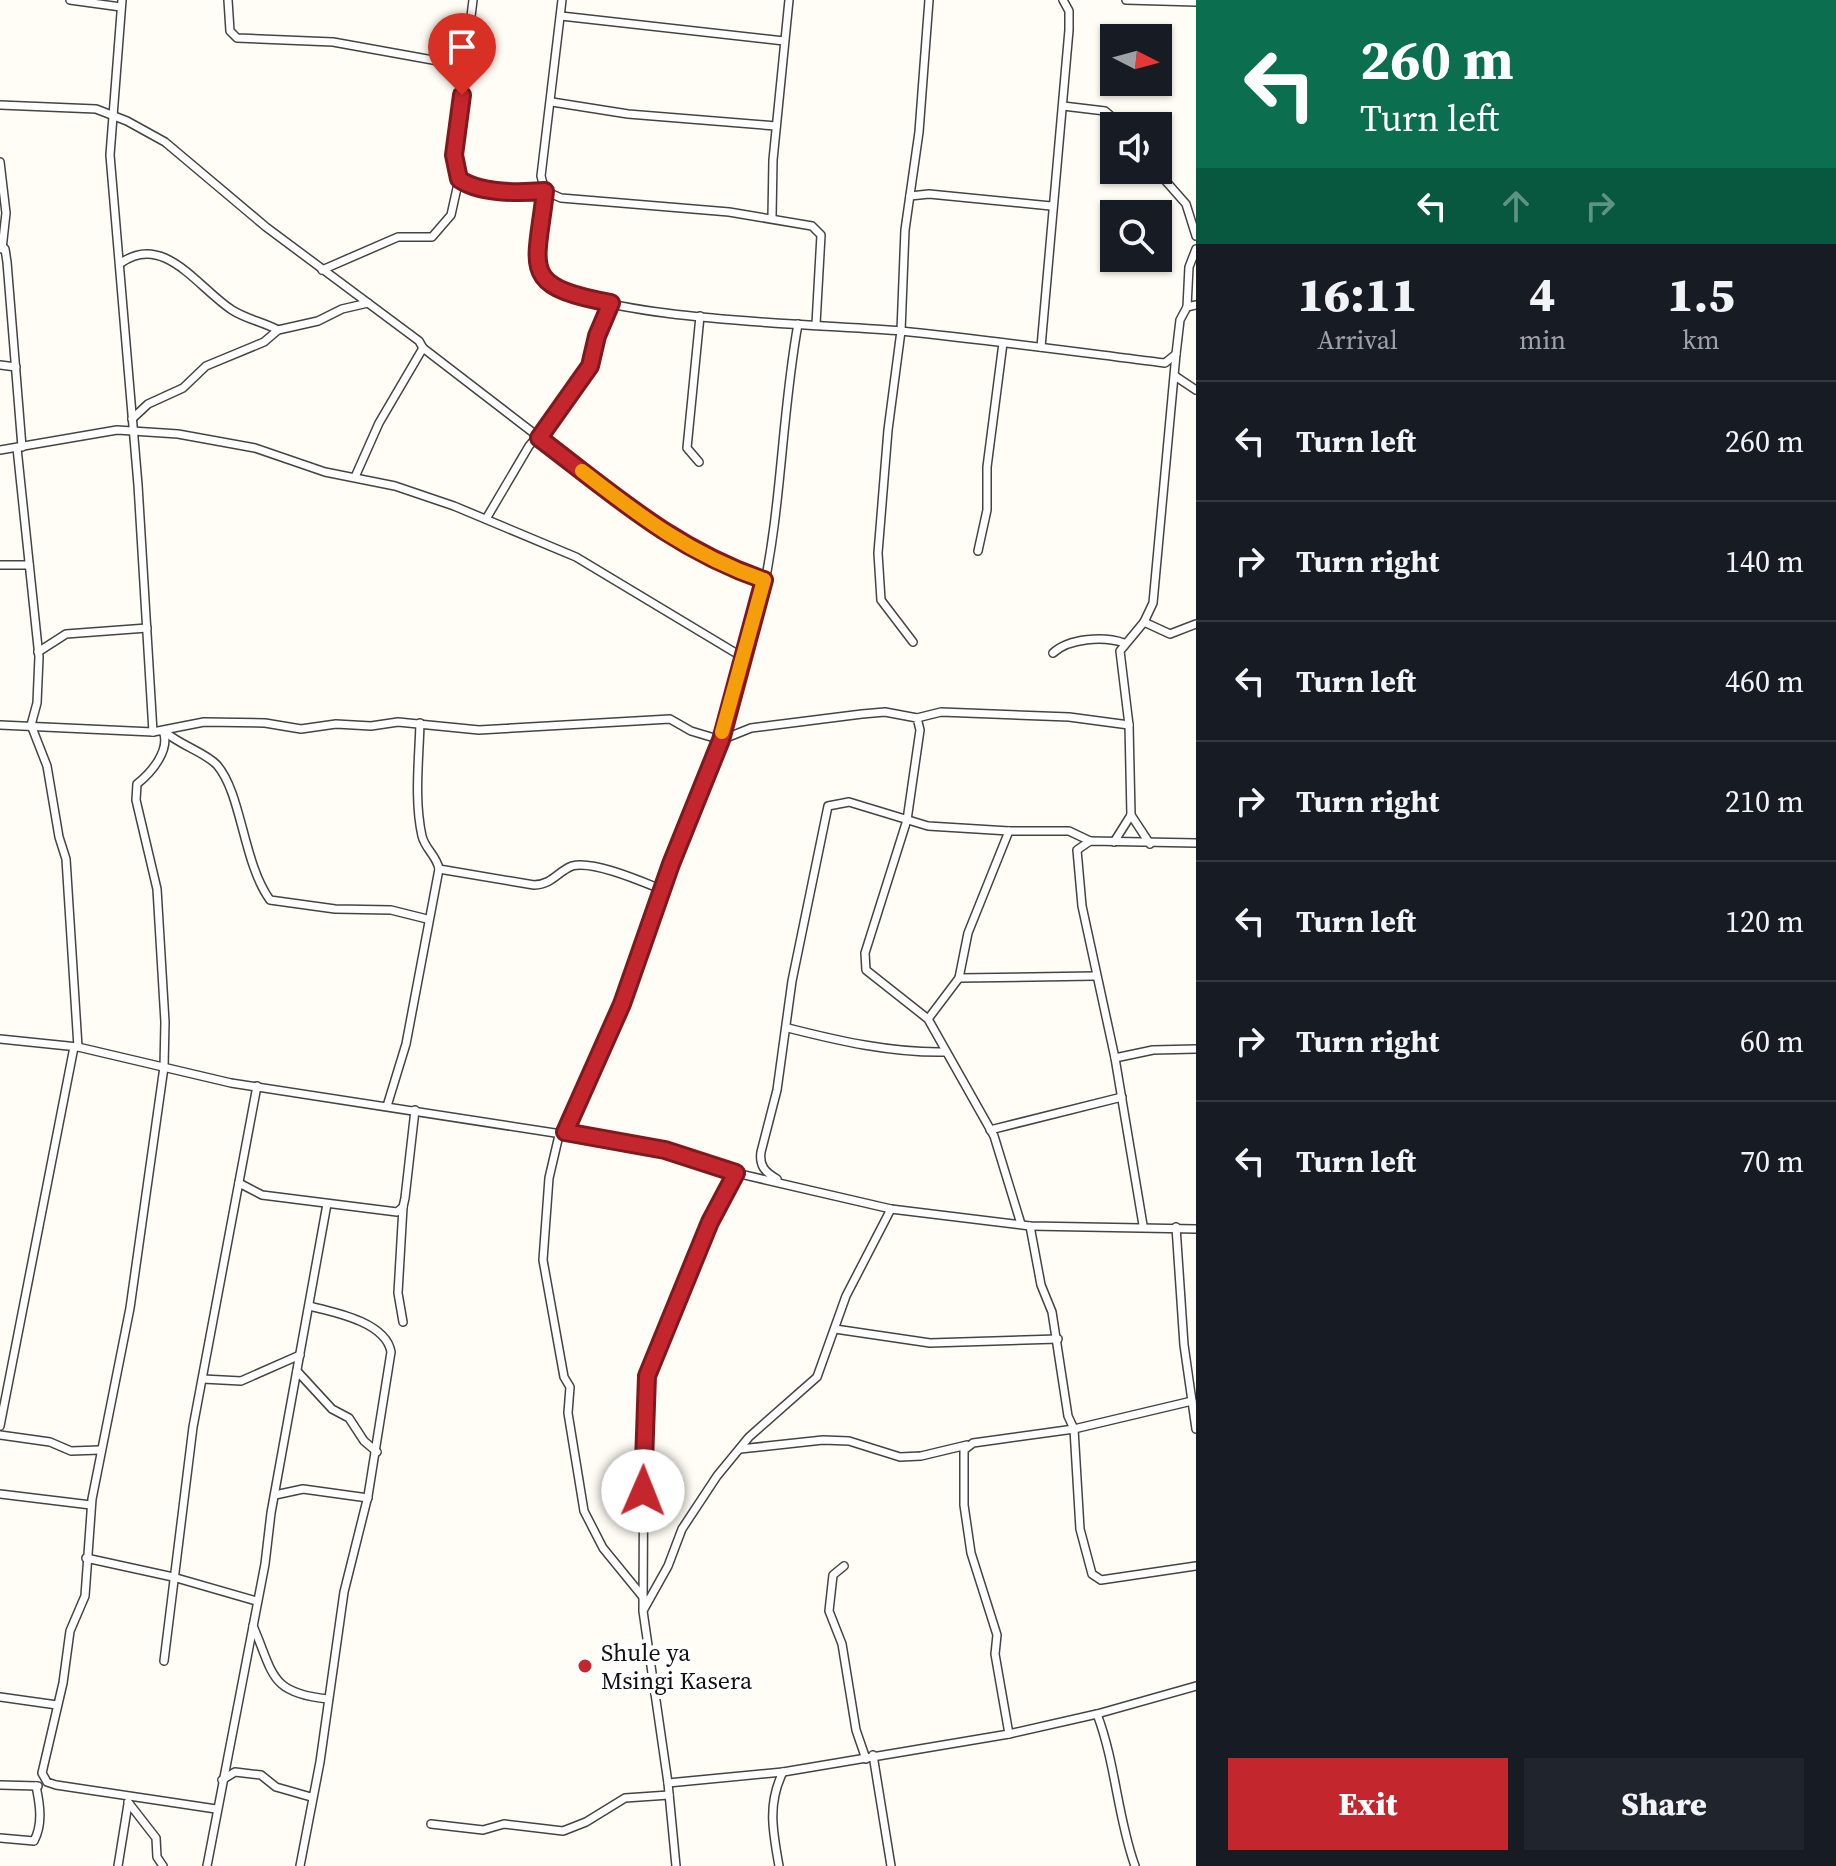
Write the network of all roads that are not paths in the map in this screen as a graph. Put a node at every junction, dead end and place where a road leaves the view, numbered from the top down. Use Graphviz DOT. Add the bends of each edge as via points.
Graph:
graph roads {
  1 [pos="70,0"];
  2 [pos="228,0"];
  3 [pos="473,0"];
  4 [pos="562,0"];
  5 [pos="789,0"];
  6 [pos="929,0"];
  7 [pos="1063,0"];
  8 [pos="1126,0"];
  9 [pos="1196,2"];
  10 [pos="122,3"];
  11 [pos="561,16"];
  12 [pos="784,41"];
  13 [pos="466,66"];
  14 [pos="552,102"];
  15 [pos="0,105"];
  16 [pos="1063,106"];
  17 [pos="1106,112"];
  18 [pos="113,115"];
  19 [pos="776,126"];
  20 [pos="0,162"];
  21 [pos="459,179"];
  22 [pos="1168,184"];
  23 [pos="545,191"];
  24 [pos="910,196"];
  25 [pos="1051,206"];
  26 [pos="772,217"];
  27 [pos="1196,236"];
  28 [pos="2,247"];
  29 [pos="1196,249"];
  30 [pos="121,263"];
  31 [pos="322,270"];
  32 [pos="368,303"];
  33 [pos="611,303"];
  34 [pos="1192,306"];
  35 [pos="700,316"];
  36 [pos="798,324"];
  37 [pos="816,324"];
  38 [pos="278,330"];
  39 [pos="901,331"];
  40 [pos="1003,343"];
  41 [pos="1041,347"];
  42 [pos="423,348"];
  43 [pos="1176,354"];
  44 [pos="0,365"];
  45 [pos="16,367"];
  46 [pos="1175,376"];
  47 [pos="1196,390"];
  48 [pos="132,419"];
  49 [pos="133,431"];
  50 [pos="539,438"];
  51 [pos="19,448"];
  52 [pos="0,450"];
  53 [pos="699,462"];
  54 [pos="355,477"];
  55 [pos="486,519"];
  56 [pos="978,551"];
  57 [pos="0,565"];
  58 [pos="29,565"];
  59 [pos="764,580"];
  60 [pos="1144,622"];
  61 [pos="1196,624"];
  62 [pos="147,628"];
  63 [pos="913,642"];
  64 [pos="1124,643"];
  65 [pos="38,652"];
  66 [pos="1053,653"];
  67 [pos="744,658"];
  68 [pos="917,718"];
  69 [pos="420,723"];
  70 [pos="0,725"];
  71 [pos="31,725"];
  72 [pos="1129,725"];
  73 [pos="163,731"];
  74 [pos="153,732"];
  75 [pos="721,740"];
  76 [pos="1131,815"];
  77 [pos="907,820"];
  78 [pos="1009,831"];
  79 [pos="1090,841"];
  80 [pos="1114,842"];
  81 [pos="1196,843"];
  82 [pos="1150,844"];
  83 [pos="439,869"];
  84 [pos="663,890"];
  85 [pos="427,919"];
  86 [pos="1095,976"];
  87 [pos="959,978"];
  88 [pos="928,1019"];
  89 [pos="788,1028"];
  90 [pos="0,1039"];
  91 [pos="76,1047"];
  92 [pos="1196,1049"];
  93 [pos="945,1052"];
  94 [pos="1115,1058"];
  95 [pos="164,1067"];
  96 [pos="257,1086"];
  97 [pos="1122,1097"];
  98 [pos="387,1106"];
  99 [pos="415,1110"];
  100 [pos="990,1130"];
  101 [pos="562,1132"];
  102 [pos="736,1173"];
  103 [pos="781,1182"];
  104 [pos="239,1183"];
  105 [pos="327,1204"];
  106 [pos="403,1207"];
  107 [pos="891,1209"];
  108 [pos="1021,1224"];
  109 [pos="1143,1225"];
  110 [pos="1030,1226"];
  111 [pos="1176,1227"];
  112 [pos="1196,1229"];
  113 [pos="309,1306"];
  114 [pos="403,1322"];
  115 [pos="835,1329"];
  116 [pos="1058,1339"];
  117 [pos="0,1354"];
  118 [pos="12,1354"];
  119 [pos="300,1355"];
  120 [pos="297,1371"];
  121 [pos="203,1379"];
  122 [pos="1192,1401"];
  123 [pos="0,1426"];
  124 [pos="1074,1429"];
  125 [pos="1196,1429"];
  126 [pos="0,1435"];
  127 [pos="967,1445"];
  128 [pos="740,1449"];
  129 [pos="100,1450"];
  130 [pos="377,1452"];
  131 [pos="0,1494"];
  132 [pos="275,1495"];
  133 [pos="368,1498"];
  134 [pos="91,1505"];
  135 [pos="86,1558"];
  136 [pos="844,1566"];
  137 [pos="1196,1566"];
  138 [pos="173,1577"];
  139 [pos="643,1597"];
  140 [pos="256,1601"];
  141 [pos="643,1611"];
  142 [pos="252,1624"];
  143 [pos="164,1661"];
  144 [pos="1196,1686"];
  145 [pos="0,1697"];
  146 [pos="328,1699"];
  147 [pos="57,1705"];
  148 [pos="1097,1714"];
  149 [pos="1009,1734"];
  150 [pos="870,1757"];
  151 [pos="783,1772"];
  152 [pos="222,1780"];
  153 [pos="47,1782"];
  154 [pos="668,1783"];
  155 [pos="0,1785"];
  156 [pos="36,1786"];
  157 [pos="669,1795"];
  158 [pos="311,1797"];
  159 [pos="128,1800"];
  160 [pos="216,1809"];
  161 [pos="431,1824"];
  162 [pos="0,1838"];
  163 [pos="118,1866"];
  164 [pos="163,1866"];
  165 [pos="207,1866"];
  166 [pos="300,1866"];
  167 [pos="676,1866"];
  168 [pos="779,1866"];
  169 [pos="891,1866"];
  170 [pos="1135,1866"];
  1 -- 10 [label="street"];
  2 -- 13 [label="street" via="230,31 237,38 333,42"];
  3 -- 13 [label="street"];
  4 -- 11 [label="street"];
  5 -- 12 [label="street"];
  6 -- 24 [label="street"];
  7 -- 16 [label="street" via="1069,30"];
  8 -- 9 [label="street"];
  10 -- 18 [label="street"];
  11 -- 12 [label="street"];
  11 -- 14 [label="street"];
  12 -- 19 [label="street"];
  13 -- 21 [label="street" via="454,155"];
  14 -- 19 [label="street"];
  14 -- 23 [label="street" via="541,176"];
  15 -- 18 [label="street" via="88,108"];
  16 -- 17 [label="street"];
  16 -- 25 [label="street"];
  18 -- 30 [label="street" via="110,155"];
  18 -- 31 [label="street" via="165,142"];
  19 -- 26 [label="street"];
  20 -- 28 [label="street" via="6,213"];
  21 -- 23 [label="street" via="468,186"];
  21 -- 31 [label="street" via="451,215 432,237 398,237"];
  22 -- 27 [label="street" via="1186,204"];
  23 -- 26 [label="street" via="561,198"];
  23 -- 33 [label="street" via="535,263 542,276 557,288"];
  24 -- 25 [label="street"];
  24 -- 39 [label="street"];
  25 -- 41 [label="street"];
  26 -- 37 [label="street" via="802,222 821,235"];
  28 -- 45 [label="street"];
  29 -- 34 [label="street" via="1189,267"];
  30 -- 38 [label="street" via="146,252 163,256 232,310"];
  30 -- 48 [label="street"];
  31 -- 32 [label="street"];
  32 -- 38 [label="street"];
  32 -- 42 [label="street"];
  33 -- 35 [label="street"];
  33 -- 50 [label="street" via="590,366"];
  34 -- 43 [label="street" via="1180,320"];
  35 -- 36 [label="street"];
  35 -- 53 [label="street" via="687,448"];
  36 -- 37 [label="street"];
  36 -- 59 [label="street" via="781,484"];
  37 -- 39 [label="street"];
  38 -- 48 [label="street" via="264,342 206,366 183,388 148,404"];
  39 -- 40 [label="street"];
  39 -- 63 [label="street" via="888,430 878,586 884,606"];
  40 -- 41 [label="street"];
  40 -- 56 [label="street" via="987,467 987,510"];
  41 -- 43 [label="street" via="1165,363"];
  42 -- 50 [label="street"];
  42 -- 54 [label="street"];
  43 -- 46 [label="street"];
  44 -- 45 [label="street"];
  45 -- 51 [label="street"];
  46 -- 47 [label="street"];
  46 -- 60 [label="street" via="1153,603"];
  48 -- 49 [label="street"];
  49 -- 51 [label="street"];
  49 -- 54 [label="street" via="227,442"];
  49 -- 62 [label="street"];
  50 -- 55 [label="street"];
  50 -- 59 [label="street" via="661,531 718,564"];
  51 -- 52 [label="street"];
  51 -- 58 [label="street"];
  54 -- 55 [label="street"];
  55 -- 67 [label="street" via="576,557"];
  57 -- 58 [label="street"];
  58 -- 65 [label="street"];
  59 -- 67 [label="street"];
  60 -- 61 [label="street" via="1170,634"];
  60 -- 64 [label="street"];
  62 -- 65 [label="street" via="66,634"];
  62 -- 74 [label="street"];
  64 -- 66 [label="street" via="1077,642"];
  64 -- 72 [label="street" via="1120,667"];
  65 -- 71 [label="street"];
  67 -- 75 [label="street"];
  68 -- 72 [label="street" via="941,712"];
  68 -- 75 [label="street" via="862,714 751,728"];
  68 -- 77 [label="street" via="918,752"];
  69 -- 73 [label="street" via="301,729 204,722"];
  69 -- 75 [label="street" via="479,730 670,719"];
  69 -- 83 [label="street" via="423,839"];
  70 -- 71 [label="street"];
  71 -- 74 [label="street"];
  71 -- 91 [label="street" via="47,766 66,859"];
  72 -- 76 [label="street"];
  73 -- 74 [label="street"];
  73 -- 85 [label="street" via="215,763 223,774 270,900 391,910"];
  73 -- 95 [label="street" via="165,744 152,770 137,784 136,800 157,889"];
  75 -- 84 [label="street"];
  76 -- 80 [label="street"];
  76 -- 82 [label="street"];
  77 -- 78 [label="street"];
  77 -- 88 [label="street" via="865,953 866,970"];
  77 -- 89 [label="street" via="849,802 828,806 792,981"];
  78 -- 79 [label="street" via="1069,831"];
  78 -- 87 [label="street" via="968,933"];
  79 -- 80 [label="street"];
  79 -- 86 [label="street" via="1081,845 1077,856"];
  80 -- 82 [label="street"];
  81 -- 82 [label="street"];
  83 -- 84 [label="street" via="534,885 547,884 579,865 627,875"];
  83 -- 85 [label="street"];
  84 -- 101 [label="street" via="622,1004"];
  85 -- 98 [label="street" via="406,1044"];
  86 -- 87 [label="street"];
  86 -- 94 [label="street"];
  87 -- 88 [label="street"];
  88 -- 93 [label="street"];
  89 -- 93 [label="street" via="837,1041"];
  89 -- 103 [label="street" via="760,1161 765,1172"];
  90 -- 91 [label="street"];
  91 -- 95 [label="street"];
  91 -- 118 [label="street"];
  92 -- 94 [label="street"];
  93 -- 100 [label="street"];
  94 -- 97 [label="street"];
  95 -- 96 [label="street"];
  95 -- 129 [label="street" via="130,1308"];
  96 -- 98 [label="street"];
  96 -- 104 [label="street"];
  97 -- 100 [label="street"];
  97 -- 109 [label="street"];
  98 -- 99 [label="street"];
  99 -- 101 [label="street"];
  99 -- 106 [label="street"];
  100 -- 108 [label="street"];
  101 -- 102 [label="street" via="665,1150"];
  101 -- 139 [label="street" via="549,1178 543,1260 570,1387 568,1413 584,1511 603,1548"];
  102 -- 103 [label="street"];
  102 -- 139 [label="street" via="710,1222 647,1376"];
  103 -- 107 [label="street"];
  104 -- 105 [label="street" via="262,1195"];
  104 -- 121 [label="street"];
  105 -- 106 [label="street" via="381,1212"];
  105 -- 113 [label="street"];
  106 -- 114 [label="street" via="398,1293"];
  107 -- 108 [label="street"];
  107 -- 115 [label="street" via="856,1274"];
  108 -- 110 [label="street"];
  109 -- 110 [label="street"];
  109 -- 111 [label="street"];
  110 -- 116 [label="street"];
  111 -- 112 [label="street"];
  111 -- 122 [label="street"];
  113 -- 119 [label="street"];
  113 -- 130 [label="street" via="359,1321 389,1343"];
  115 -- 116 [label="street" via="930,1343"];
  115 -- 128 [label="street" via="811,1384"];
  116 -- 124 [label="street"];
  117 -- 118 [label="street"];
  118 -- 123 [label="street"];
  119 -- 120 [label="street"];
  119 -- 121 [label="street" via="241,1381"];
  120 -- 130 [label="street"];
  120 -- 132 [label="street"];
  121 -- 138 [label="street"];
  122 -- 124 [label="street"];
  122 -- 125 [label="street"];
  124 -- 127 [label="street"];
  124 -- 137 [label="street" via="1080,1529 1096,1578"];
  126 -- 129 [label="street" via="50,1442 71,1451"];
  127 -- 128 [label="street" via="900,1457 849,1441"];
  127 -- 149 [label="street" via="963,1462 968,1529 997,1635 995,1654"];
  128 -- 141 [label="street" via="682,1529"];
  129 -- 134 [label="street"];
  130 -- 133 [label="street"];
  131 -- 134 [label="street"];
  132 -- 133 [label="street" via="303,1489"];
  132 -- 140 [label="street"];
  133 -- 146 [label="street" via="344,1592"];
  134 -- 135 [label="street"];
  135 -- 138 [label="street"];
  135 -- 147 [label="street" via="85,1596 70,1631"];
  136 -- 150 [label="street" via="833,1575 828,1605 842,1644 856,1730"];
  138 -- 140 [label="street"];
  138 -- 143 [label="street"];
  139 -- 141 [label="street"];
  140 -- 142 [label="street"];
  141 -- 154 [label="street"];
  142 -- 146 [label="street" via="277,1681 299,1696"];
  142 -- 152 [label="street"];
  144 -- 148 [label="street"];
  145 -- 147 [label="street"];
  146 -- 158 [label="street"];
  147 -- 153 [label="street" via="42,1773"];
  148 -- 149 [label="street"];
  148 -- 170 [label="street"];
  149 -- 150 [label="street"];
  150 -- 151 [label="street"];
  150 -- 169 [label="street"];
  151 -- 154 [label="street"];
  151 -- 168 [label="street" via="772,1793"];
  152 -- 158 [label="street" via="235,1772 261,1775 276,1787"];
  152 -- 160 [label="street"];
  153 -- 156 [label="street"];
  153 -- 159 [label="street"];
  154 -- 157 [label="street"];
  155 -- 156 [label="street"];
  156 -- 162 [label="street" via="40,1807 34,1841"];
  157 -- 161 [label="street" via="625,1798 563,1831"];
  157 -- 167 [label="street"];
  158 -- 166 [label="street"];
  159 -- 160 [label="street"];
  159 -- 163 [label="street"];
  159 -- 164 [label="street" via="156,1838"];
  160 -- 165 [label="street"];
}
